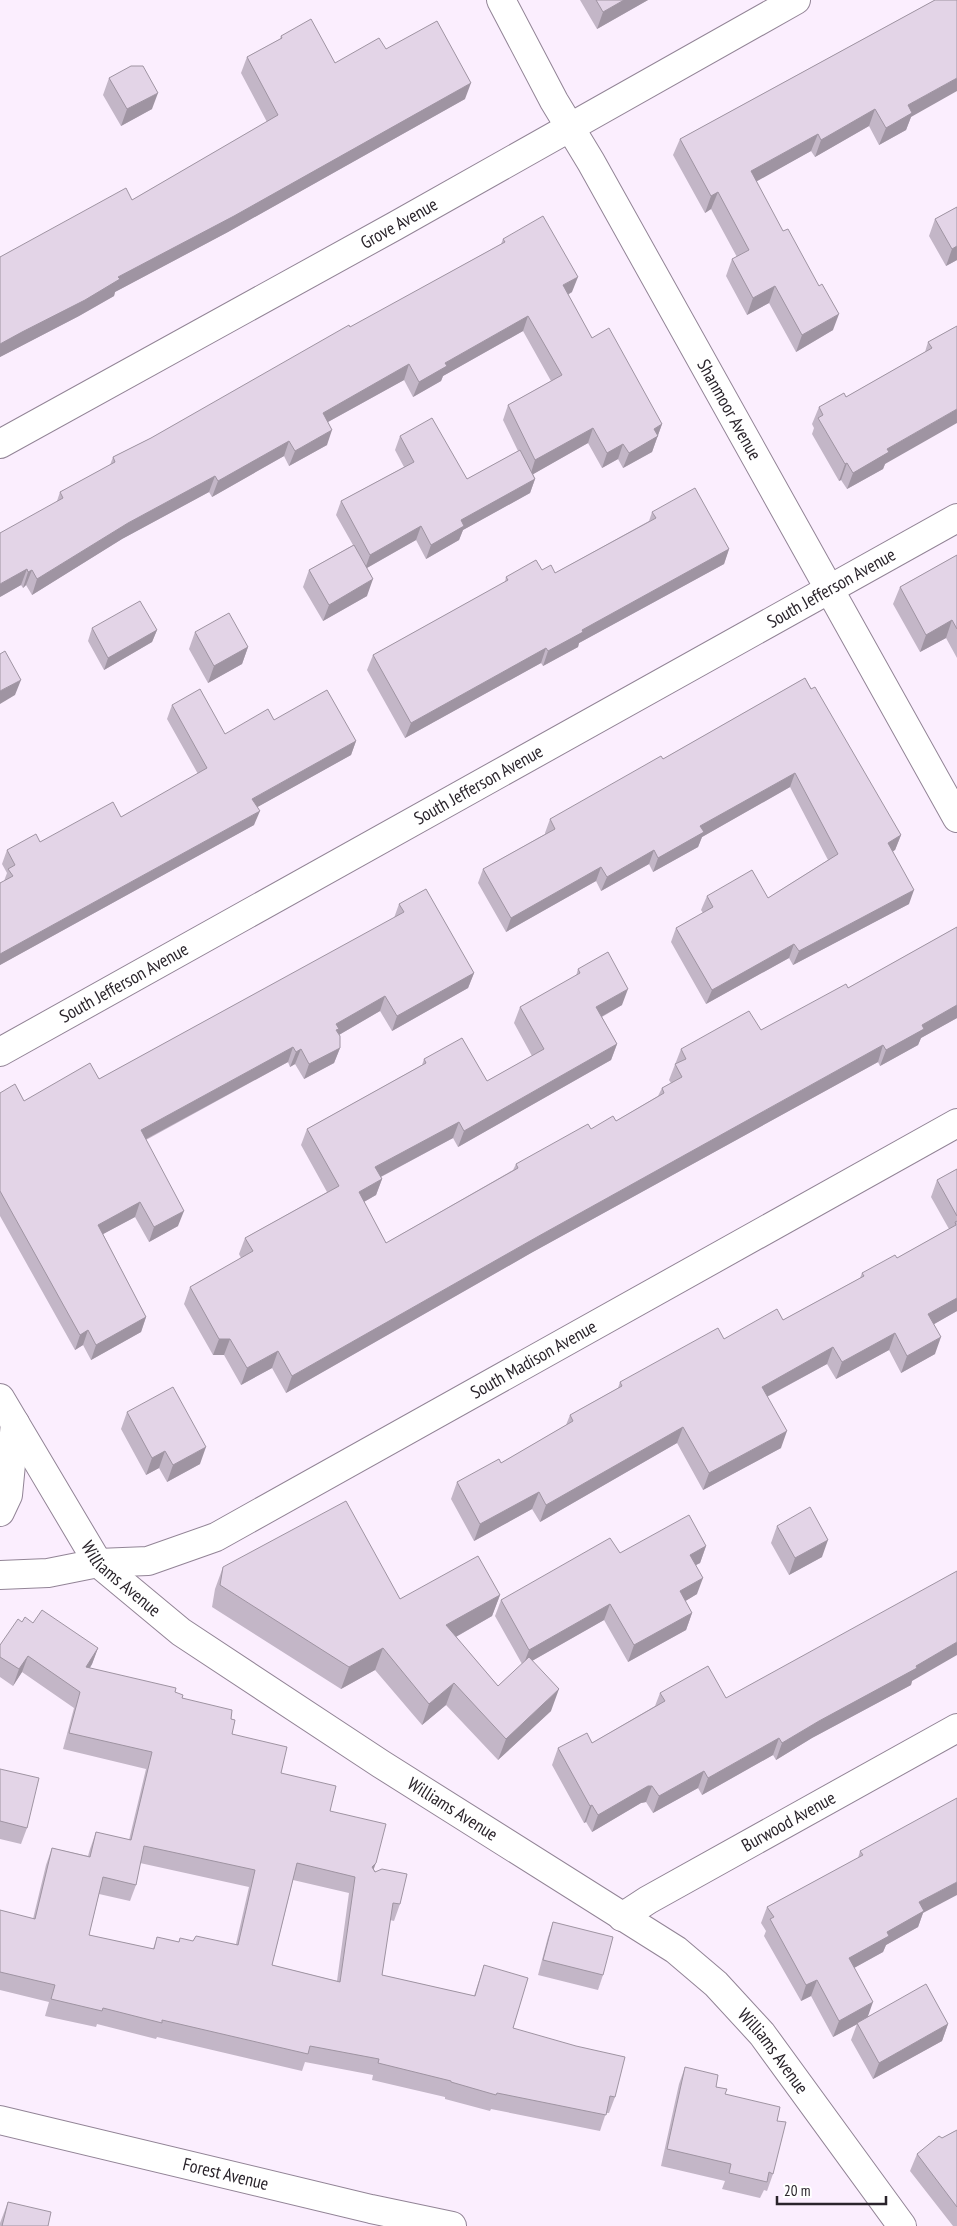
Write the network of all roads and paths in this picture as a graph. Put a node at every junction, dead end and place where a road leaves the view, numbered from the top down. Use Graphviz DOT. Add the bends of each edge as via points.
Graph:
graph roads {
  1 [pos="501,0"];
  2 [pos="796,0"];
  3 [pos="571,127"];
  4 [pos="0,444"];
  5 [pos="957,518"];
  6 [pos="829,591"];
  7 [pos="957,818"];
  8 [pos="0,1052"];
  9 [pos="957,1124"];
  10 [pos="0,1398"];
  11 [pos="15,1423"];
  12 [pos="0,1512"];
  13 [pos="98,1563"];
  14 [pos="0,1575"];
  15 [pos="957,1728"];
  16 [pos="622,1917"];
  17 [pos="0,2120"];
  18 [pos="370,2218"];
  19 [pos="452,2226"];
  20 [pos="902,2226"];
  1 -- 3 [label="street, Shanmoor Avenue"];
  2 -- 3 [label="street, Grove Avenue"];
  3 -- 4 [label="street, Grove Avenue"];
  3 -- 6 [label="street, Shanmoor Avenue"];
  5 -- 6 [label="street, South Jefferson Avenue"];
  6 -- 7 [label="street, Shanmoor Avenue"];
  6 -- 8 [label="street, South Jefferson Avenue"];
  9 -- 13 [label="street, South Madison Avenue" via="216,1537 148,1561"];
  10 -- 11 [label="street, Williams Avenue"];
  11 -- 12 [label="street" via="8,1495"];
  11 -- 13 [label="street, Williams Avenue"];
  13 -- 14 [label="street, South Madison Avenue" via="48,1573"];
  13 -- 16 [label="street, Williams Avenue" via="180,1632"];
  15 -- 16 [label="street, Burwood Avenue"];
  16 -- 20 [label="street, Williams Avenue" via="676,1950 716,1984 755,2027"];
  17 -- 18 [label="street, Forest Avenue"];
  18 -- 19 [label="street, Forest Avenue"];
}
